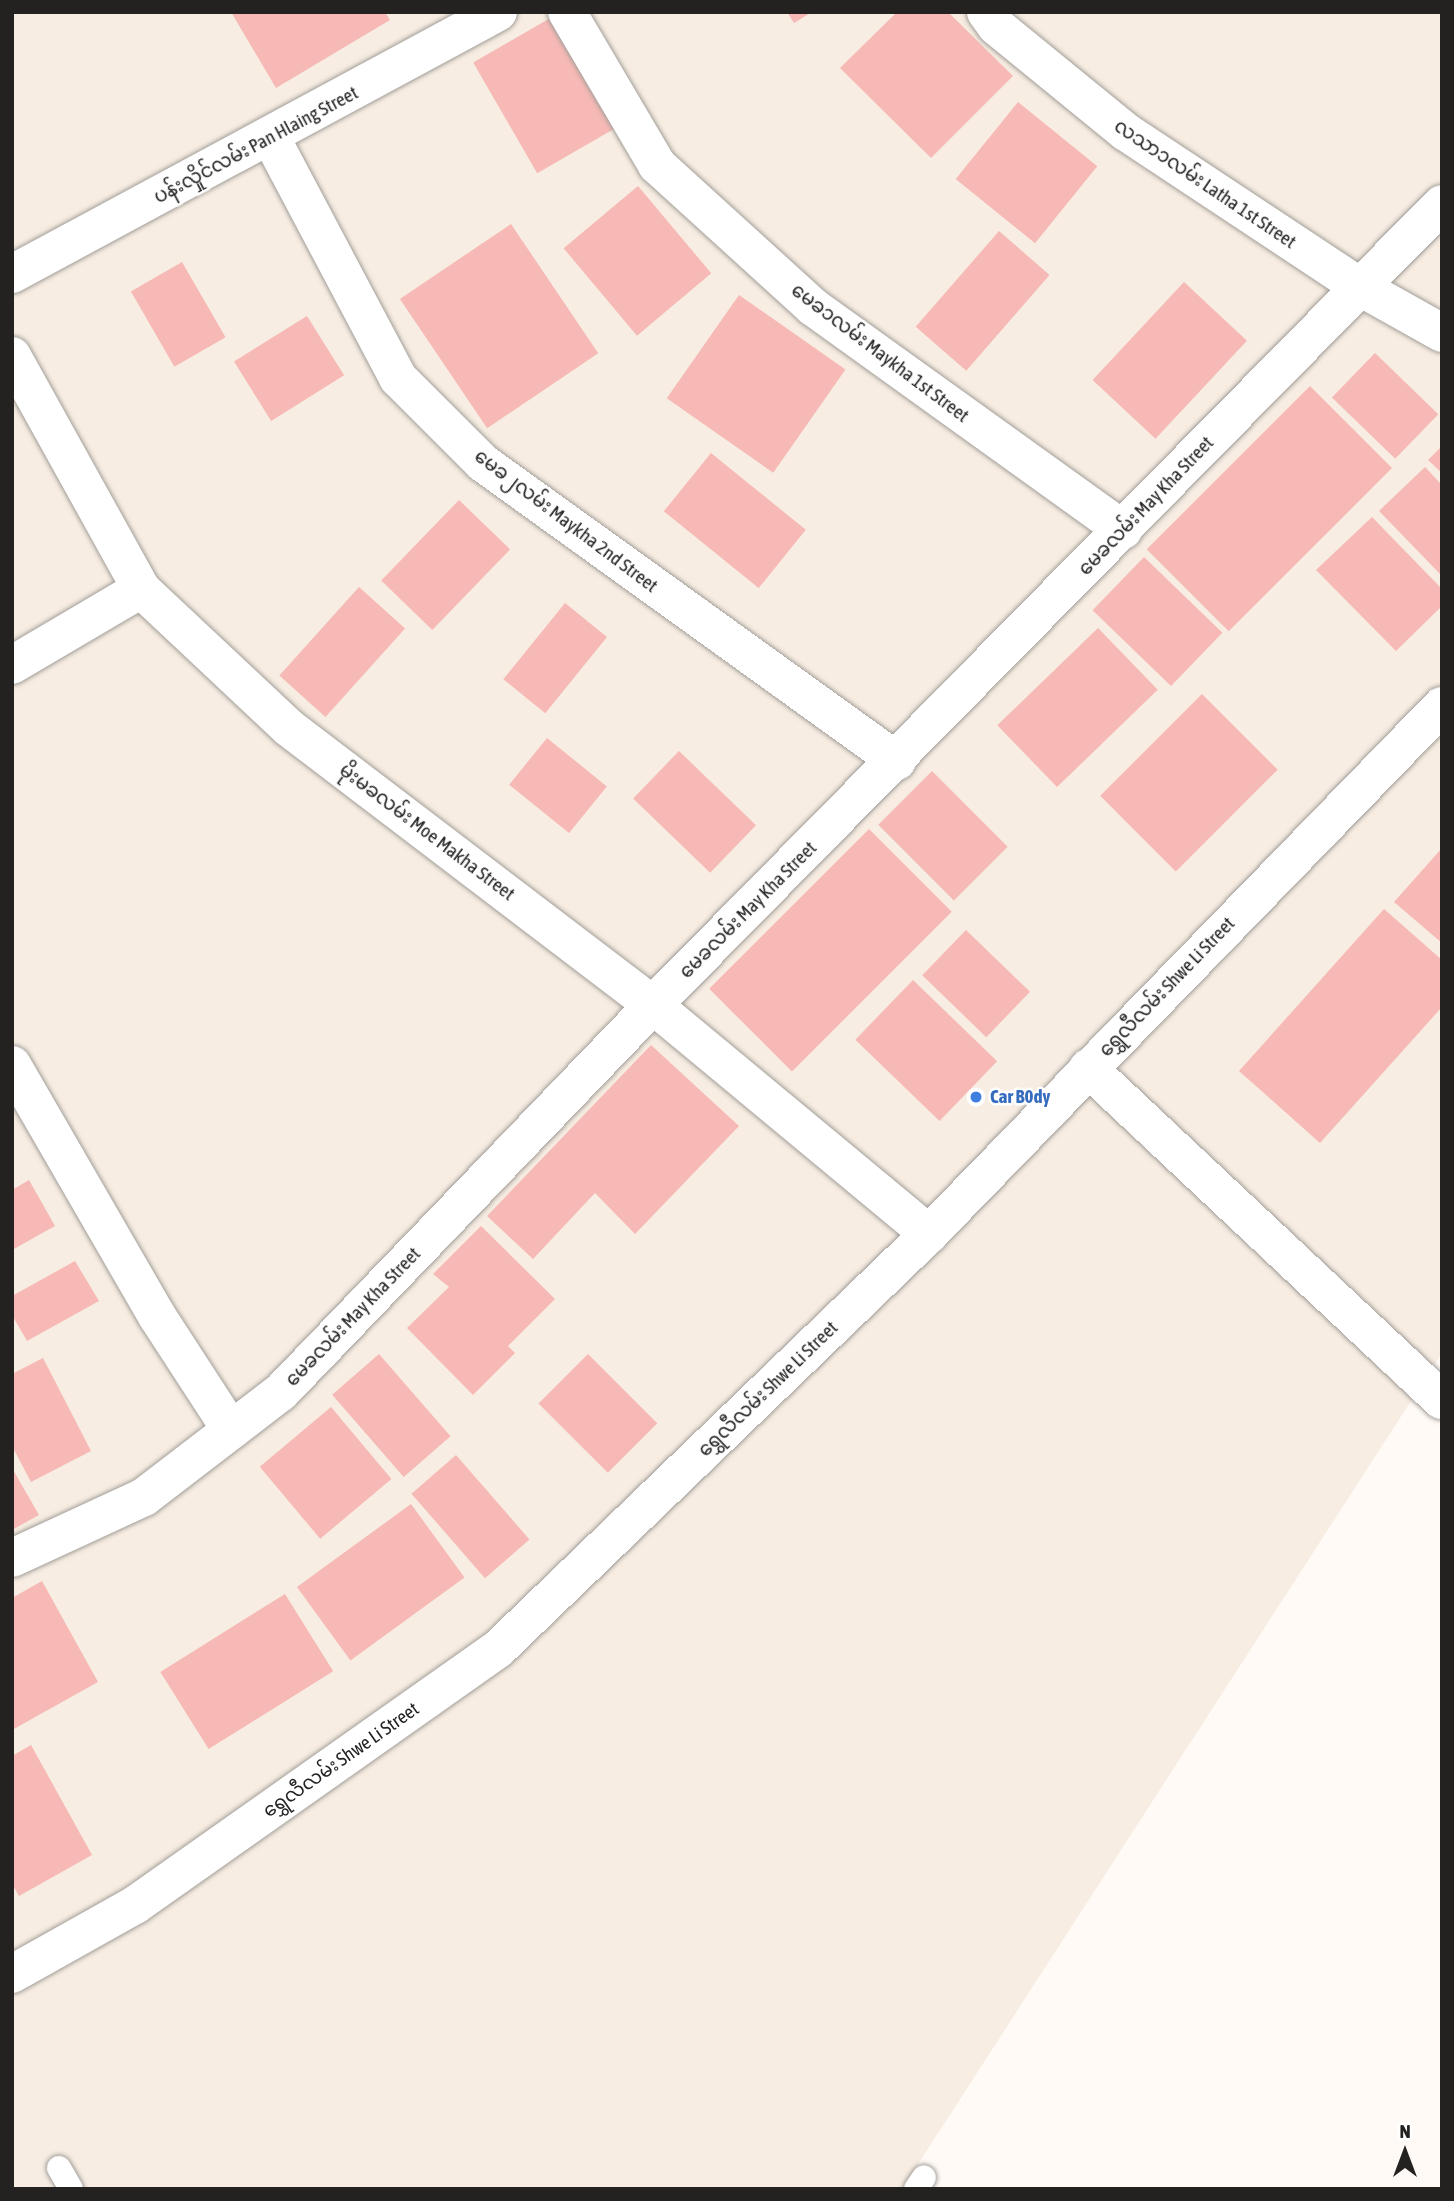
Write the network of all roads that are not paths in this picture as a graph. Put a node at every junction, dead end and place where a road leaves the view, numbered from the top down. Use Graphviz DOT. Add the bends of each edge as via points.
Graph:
graph roads {
  1 [pos="498,12"];
  2 [pos="567,12"];
  3 [pos="986,12"];
  4 [pos="271,138"];
  5 [pos="1442,204"];
  6 [pos="12,274"];
  7 [pos="1360,287"];
  8 [pos="1442,333"];
  9 [pos="12,356"];
  10 [pos="1123,530"];
  11 [pos="141,589"];
  12 [pos="12,665"];
  13 [pos="1442,706"];
  14 [pos="897,761"];
  15 [pos="653,1004"];
  16 [pos="12,1065"];
  17 [pos="1088,1068"];
  18 [pos="929,1234"];
  19 [pos="1442,1400"];
  20 [pos="231,1430"];
  21 [pos="12,1558"];
  22 [pos="12,1974"];
  1 -- 4 [label="street, ပန်းလှိုင်လမ်း Pan Hlaing Street"];
  2 -- 10 [label="street, မေခ၁လမ်း Maykha 1st Street" via="657,166 813,307"];
  3 -- 7 [label="street, လသာ၁လမ်း Latha 1st Street" via="996,26 1126,132"];
  4 -- 6 [label="street, ပန်းလှိုင်လမ်း Pan Hlaing Street"];
  4 -- 14 [label="street, မေခ၂လမ်း Maykha 2nd Street" via="398,378 483,463"];
  5 -- 7 [label="street, မေခလမ်း May Kha Street"];
  7 -- 8 [label="street, လသာ၁လမ်း Latha 1st Street"];
  7 -- 10 [label="street, မေခလမ်း May Kha Street"];
  9 -- 11 [label="street, မိုးမခလမ်း Moe Makha Street"];
  10 -- 14 [label="street, မေခလမ်း May Kha Street"];
  11 -- 12 [label="street"];
  11 -- 15 [label="street, မိုးမခလမ်း Moe Makha Street" via="289,728"];
  13 -- 17 [label="street, ရွှေလီလမ်း Shwe Li Street"];
  14 -- 15 [label="street, မေခလမ်း May Kha Street"];
  15 -- 18 [label="street, မိုးမခလမ်း Moe Makha Street"];
  15 -- 20 [label="street, မေခလမ်း May Kha Street" via="281,1392"];
  16 -- 20 [label="street" via="158,1316"];
  17 -- 18 [label="street, ရွှေလီလမ်း Shwe Li Street"];
  17 -- 19 [label="street"];
  18 -- 22 [label="street, ရွှေလီလမ်း Shwe Li Street" via="498,1649 135,1905"];
  20 -- 21 [label="street, မေခလမ်း May Kha Street" via="144,1497"];
}
